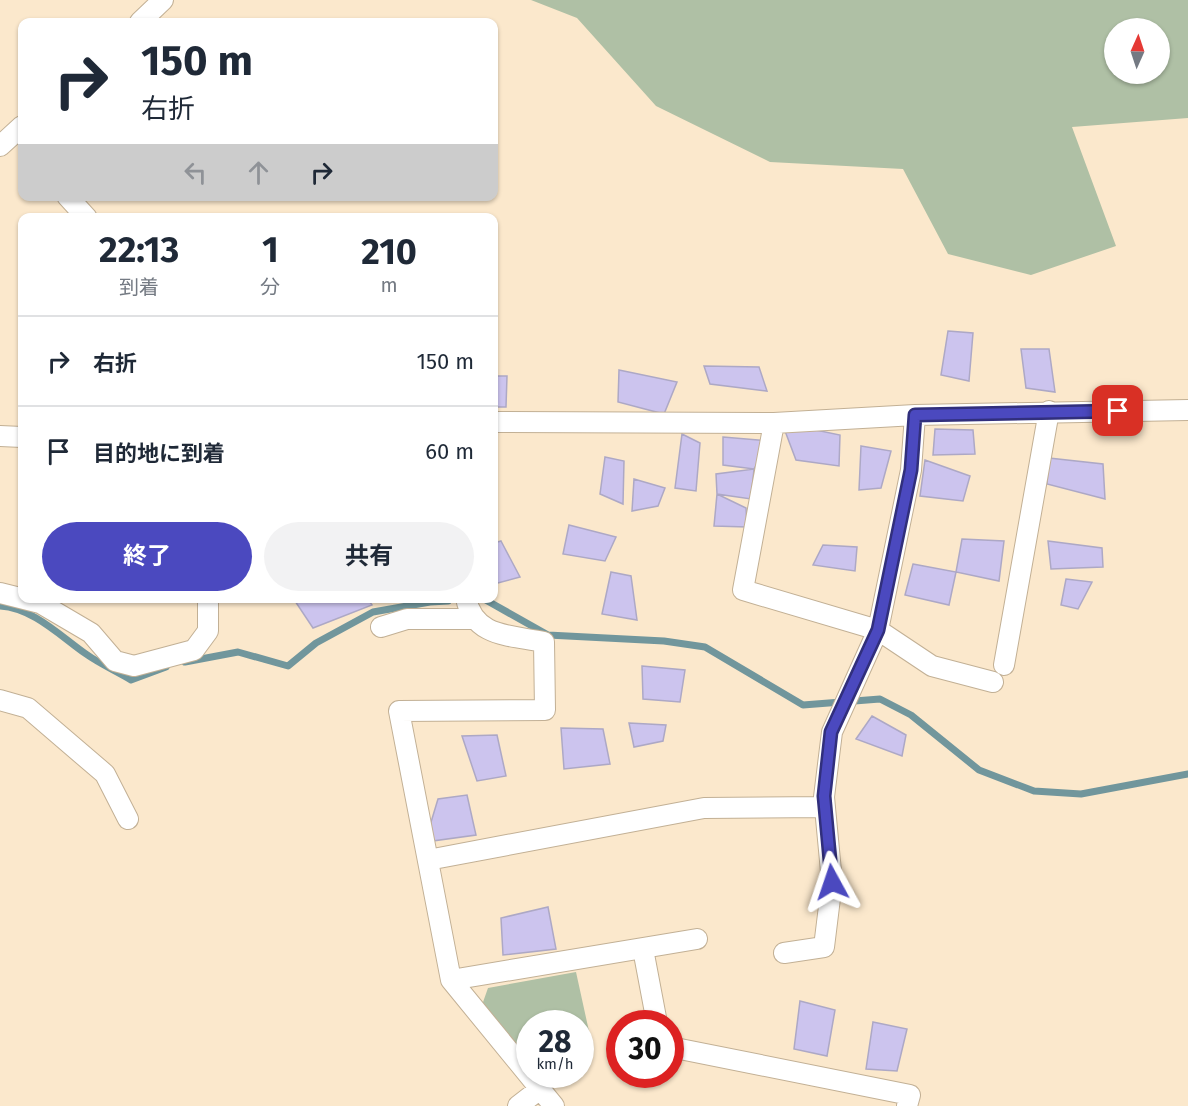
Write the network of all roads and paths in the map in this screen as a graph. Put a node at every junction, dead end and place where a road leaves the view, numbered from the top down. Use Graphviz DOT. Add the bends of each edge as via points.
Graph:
graph roads {
  1 [pos="163,0"];
  2 [pos="144,18"];
  3 [pos="72,201"];
  4 [pos="82,213"];
  5 [pos="1188,410"];
  6 [pos="1049,411"];
  7 [pos="915,415"];
  8 [pos="498,422"];
  9 [pos="774,423"];
  10 [pos="0,436"];
  11 [pos="18,437"];
  12 [pos="0,593"];
  13 [pos="18,598"];
  14 [pos="40,603"];
  15 [pos="208,603"];
  16 [pos="467,603"];
  17 [pos="474,619"];
  18 [pos="381,627"];
  19 [pos="878,630"];
  20 [pos="1004,664"];
  21 [pos="993,682"];
  22 [pos="0,700"];
  23 [pos="825,807"];
  24 [pos="128,819"];
  25 [pos="428,860"];
  26 [pos="697,939"];
  27 [pos="643,950"];
  28 [pos="784,953"];
  29 [pos="451,980"];
  30 [pos="655,1010"];
  31 [pos="684,1050"];
  32 [pos="540,1089"];
  33 [pos="518,1106"];
  34 [pos="554,1106"];
  35 [pos="907,1106"];
  1 -- 2 [label="street"];
  3 -- 4 [label="street"];
  5 -- 6 [label="street"];
  6 -- 7 [label="street"];
  6 -- 20 [label="street"];
  7 -- 9 [label="street"];
  7 -- 19 [label="street" via="911,470"];
  8 -- 9 [label="street"];
  9 -- 19 [label="street" via="743,590"];
  10 -- 11 [label="street"];
  12 -- 13 [label="street"];
  14 -- 15 [label="street" via="91,633 115,661 134,666 194,650 208,631"];
  16 -- 17 [label="street"];
  17 -- 18 [label="street" via="407,619"];
  17 -- 25 [label="street" via="484,629 544,642 545,710 399,711"];
  19 -- 21 [label="street" via="932,666"];
  19 -- 23 [label="street" via="831,732"];
  22 -- 24 [label="street" via="28,708 105,774"];
  23 -- 25 [label="street" via="704,808"];
  23 -- 28 [label="street" via="832,882 824,947"];
  25 -- 29 [label="street"];
  26 -- 27 [label="street"];
  27 -- 29 [label="street"];
  27 -- 30 [label="street"];
  29 -- 32 [label="street"];
  31 -- 35 [label="street" via="910,1095"];
  32 -- 33 [label="street"];
  32 -- 34 [label="street"];
}
